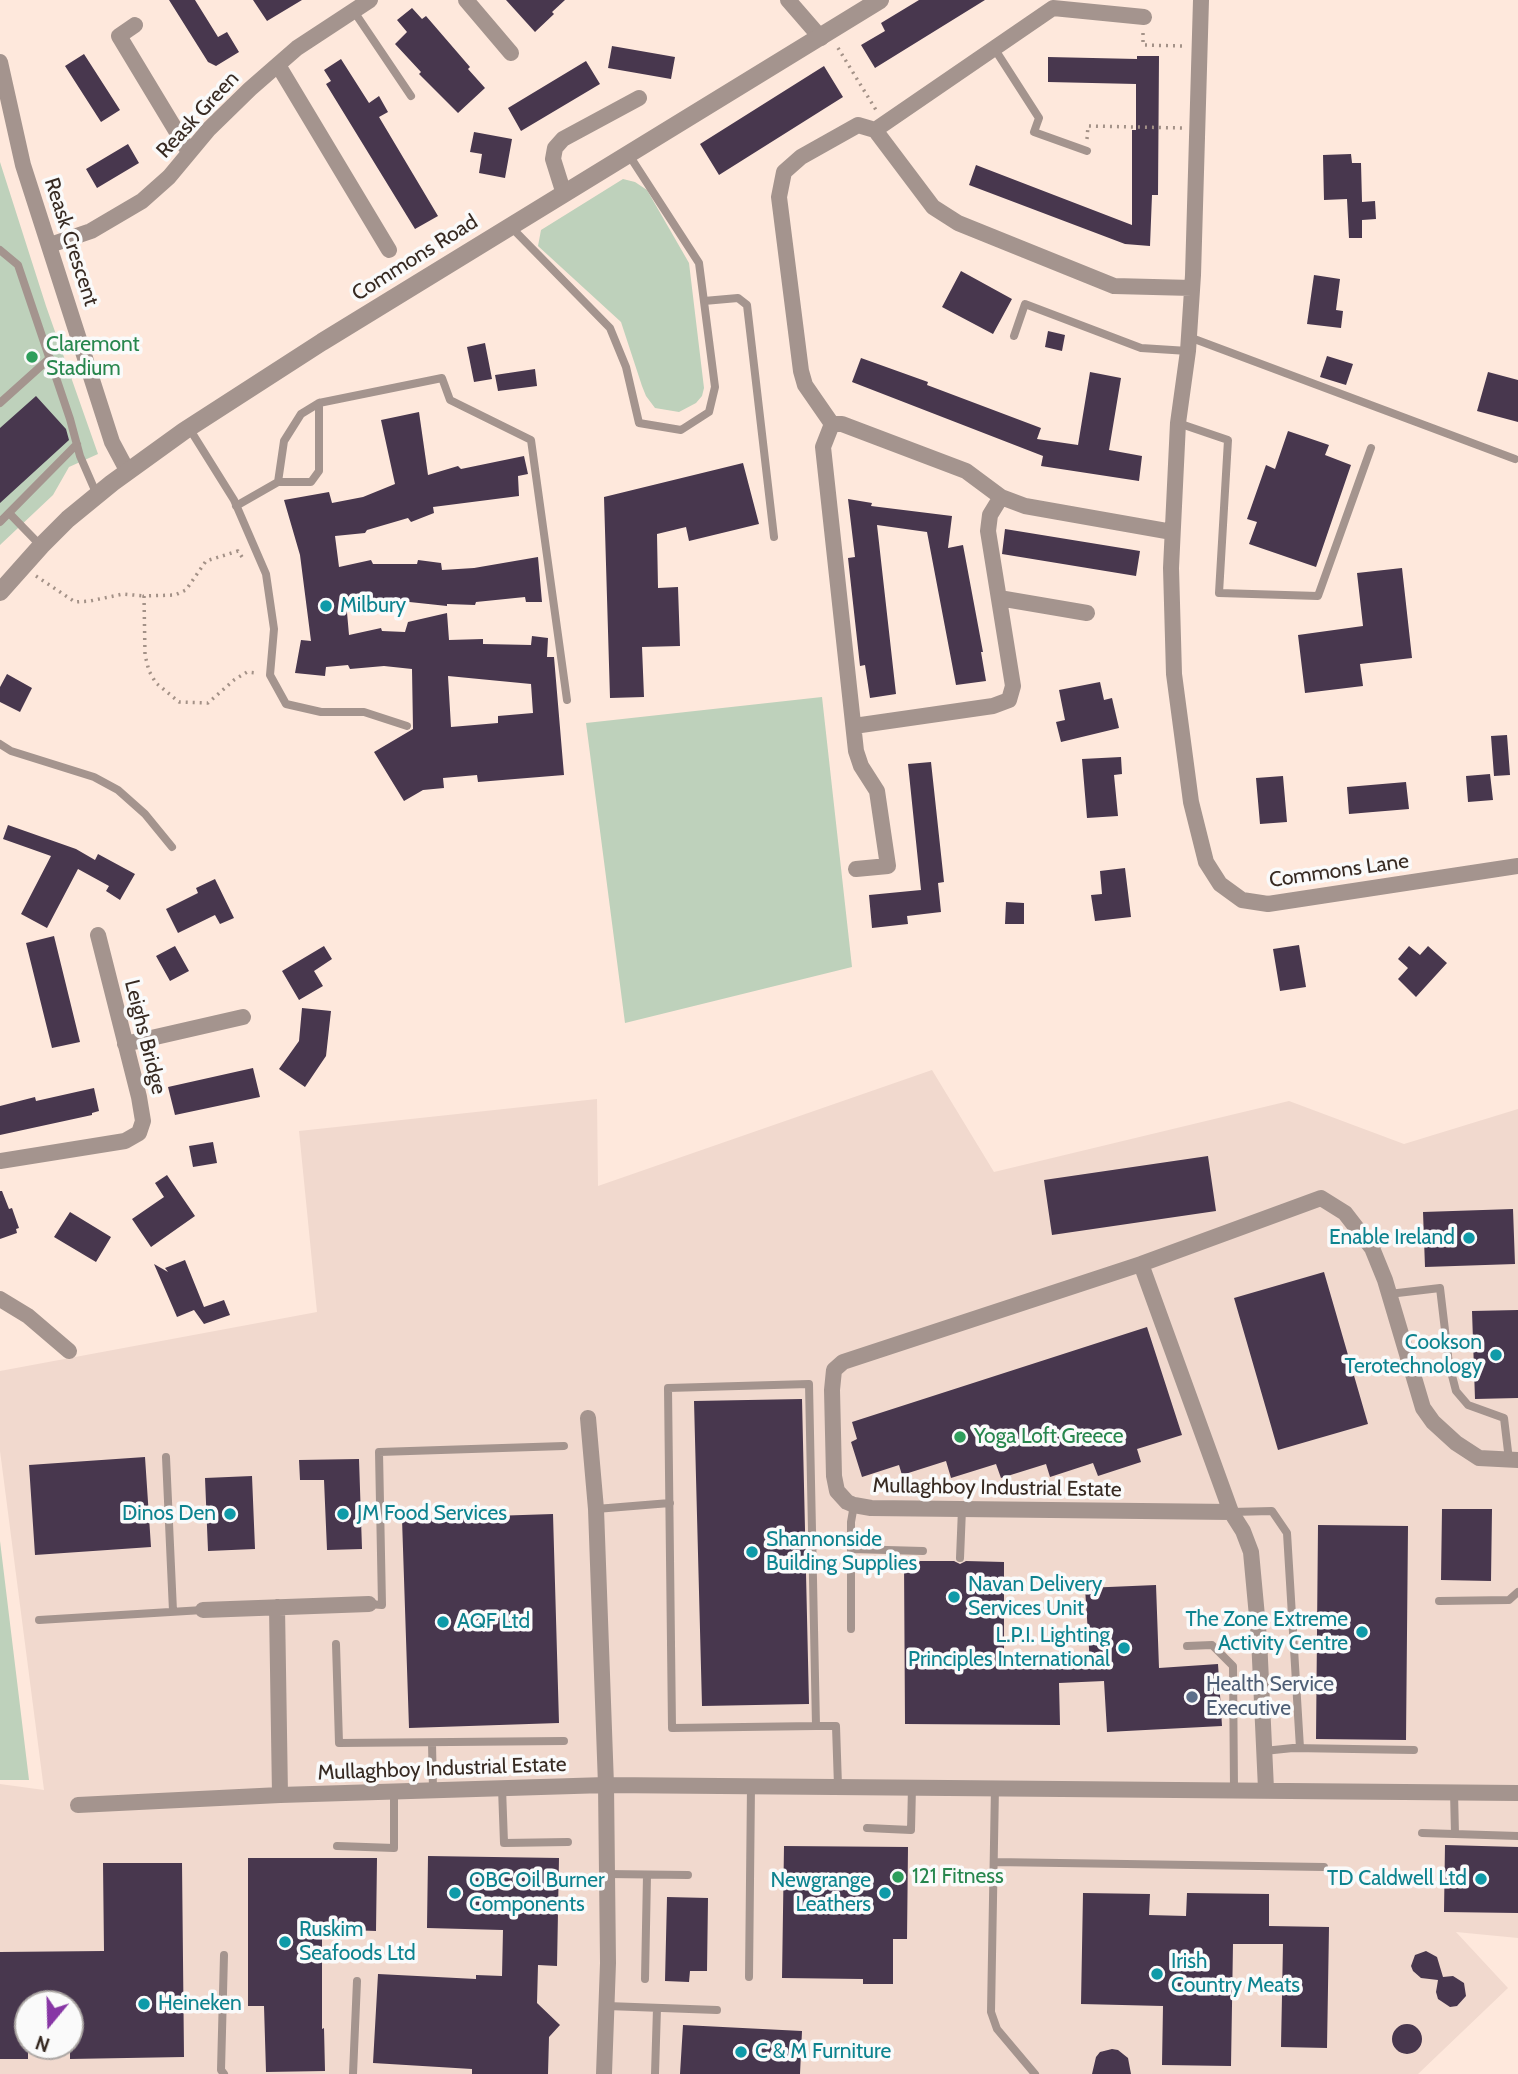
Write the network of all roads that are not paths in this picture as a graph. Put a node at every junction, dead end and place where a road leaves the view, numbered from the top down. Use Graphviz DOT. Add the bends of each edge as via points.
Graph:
graph roads {
  1 [pos="370,0"];
  2 [pos="466,0"];
  3 [pos="788,0"];
  4 [pos="880,0"];
  5 [pos="1201,0"];
  6 [pos="353,10"];
  7 [pos="1144,17"];
  8 [pos="135,25"];
  9 [pos="825,35"];
  10 [pos="994,48"];
  11 [pos="511,53"];
  12 [pos="0,62"];
  13 [pos="278,65"];
  14 [pos="411,96"];
  15 [pos="639,98"];
  16 [pos="880,127"];
  17 [pos="1087,151"];
  18 [pos="189,152"];
  19 [pos="629,155"];
  20 [pos="564,194"];
  21 [pos="510,226"];
  22 [pos="50,245"];
  23 [pos="0,250"];
  24 [pos="389,250"];
  25 [pos="1192,288"];
  26 [pos="704,301"];
  27 [pos="1014,336"];
  28 [pos="1188,344"];
  29 [pos="50,358"];
  30 [pos="0,402"];
  31 [pos="318,403"];
  32 [pos="832,424"];
  33 [pos="1178,424"];
  34 [pos="189,428"];
  35 [pos="77,444"];
  36 [pos="1371,448"];
  37 [pos="1515,459"];
  38 [pos="128,472"];
  39 [pos="278,482"];
  40 [pos="97,495"];
  41 [pos="1001,497"];
  42 [pos="236,506"];
  43 [pos="10,514"];
  44 [pos="0,522"];
  45 [pos="1172,532"];
  46 [pos="774,537"];
  47 [pos="41,546"];
  48 [pos="0,592"];
  49 [pos="999,598"];
  50 [pos="1087,612"];
  51 [pos="567,701"];
  52 [pos="407,726"];
  53 [pos="853,726"];
  54 [pos="0,744"];
  55 [pos="172,847"];
  56 [pos="1518,866"];
  57 [pos="856,869"];
  58 [pos="98,935"];
  59 [pos="243,1017"];
  60 [pos="125,1044"];
  61 [pos="0,1161"];
  62 [pos="1141,1264"];
  63 [pos="1389,1294"];
  64 [pos="0,1299"];
  65 [pos="69,1351"];
  66 [pos="1449,1364"];
  67 [pos="1412,1370"];
  68 [pos="588,1418"];
  69 [pos="564,1446"];
  70 [pos="166,1457"];
  71 [pos="1513,1460"];
  72 [pos="670,1503"];
  73 [pos="854,1506"];
  74 [pos="596,1509"];
  75 [pos="962,1509"];
  76 [pos="1231,1512"];
  77 [pos="851,1549"];
  78 [pos="923,1551"];
  79 [pos="960,1558"];
  80 [pos="1518,1592"];
  81 [pos="1439,1601"];
  82 [pos="369,1604"];
  83 [pos="278,1607"];
  84 [pos="203,1610"];
  85 [pos="173,1611"];
  86 [pos="38,1620"];
  87 [pos="851,1629"];
  88 [pos="336,1644"];
  89 [pos="1187,1646"];
  90 [pos="816,1726"];
  91 [pos="564,1741"];
  92 [pos="432,1743"];
  93 [pos="1300,1748"];
  94 [pos="1414,1750"];
  95 [pos="1264,1751"];
  96 [pos="606,1785"];
  97 [pos="751,1786"];
  98 [pos="838,1786"];
  99 [pos="912,1787"];
  100 [pos="995,1787"];
  101 [pos="502,1788"];
  102 [pos="1234,1789"];
  103 [pos="1266,1789"];
  104 [pos="433,1790"];
  105 [pos="394,1791"];
  106 [pos="1454,1792"];
  107 [pos="1518,1793"];
  108 [pos="280,1794"];
  109 [pos="78,1805"];
  110 [pos="867,1828"];
  111 [pos="1422,1833"];
  112 [pos="1455,1834"];
  113 [pos="1518,1836"];
  114 [pos="568,1842"];
  115 [pos="337,1846"];
  116 [pos="994,1862"];
  117 [pos="1324,1867"];
  118 [pos="607,1874"];
  119 [pos="647,1874"];
  120 [pos="688,1875"];
  121 [pos="224,1955"];
  122 [pos="749,1977"];
  123 [pos="645,1979"];
  124 [pos="357,1981"];
  125 [pos="607,2006"];
  126 [pos="657,2008"];
  127 [pos="717,2010"];
  128 [pos="224,2074"];
  129 [pos="353,2074"];
  130 [pos="604,2074"];
  131 [pos="656,2074"];
  132 [pos="1035,2074"];
  1 -- 6 [label="street, Reask Green"];
  2 -- 11 [label="street"];
  3 -- 9 [label="street"];
  4 -- 9 [label="street, Commons Road"];
  5 -- 25 [label="street, Commons Lane"];
  6 -- 13 [label="street, Reask Green"];
  6 -- 14 [label="lane"];
  7 -- 10 [label="street" via="1052,8"];
  8 -- 18 [label="street" via="119,36"];
  9 -- 19 [label="street, Commons Road"];
  10 -- 16 [label="street"];
  10 -- 17 [label="lane" via="1039,118 1034,132"];
  12 -- 22 [label="street, Reask Crescent" via="23,165"];
  13 -- 18 [label="street, Reask Green"];
  13 -- 24 [label="street"];
  15 -- 20 [label="street" via="563,139 555,148 553,159"];
  16 -- 25 [label="street" via="933,207 958,223 1114,286"];
  16 -- 32 [label="street" via="858,125 802,157 784,172 779,197 801,371 805,385"];
  18 -- 22 [label="street, Reask Green" via="169,177 119,216"];
  19 -- 20 [label="street, Commons Road"];
  19 -- 26 [label="lane" via="699,263"];
  20 -- 21 [label="street, Commons Road"];
  21 -- 26 [label="lane" via="610,328 626,367 639,423 681,430 709,412 715,387"];
  21 -- 34 [label="street, Commons Road"];
  22 -- 38 [label="street, Reask Crescent" via="112,442"];
  23 -- 29 [label="lane" via="18,265"];
  25 -- 28 [label="street, Commons Lane"];
  26 -- 46 [label="lane" via="738,298 747,304"];
  27 -- 28 [label="lane" via="1025,304 1141,348"];
  28 -- 33 [label="street, Commons Lane"];
  28 -- 37 [label="lane"];
  29 -- 30 [label="lane"];
  29 -- 35 [label="lane"];
  31 -- 39 [label="lane" via="301,414 284,441"];
  31 -- 39 [label="lane" via="319,471 311,482"];
  31 -- 51 [label="lane" via="442,377 450,400 531,440"];
  32 -- 41 [label="street" via="966,471"];
  32 -- 53 [label="street" via="822,447"];
  33 -- 36 [label="lane" via="1228,440 1219,593 1318,596"];
  33 -- 45 [label="street, Commons Lane"];
  34 -- 38 [label="street, Commons Road"];
  34 -- 42 [label="lane"];
  35 -- 40 [label="lane"];
  35 -- 43 [label="lane"];
  38 -- 40 [label="street, Commons Road"];
  39 -- 42 [label="lane"];
  40 -- 47 [label="street, Commons Road"];
  41 -- 45 [label="street" via="1025,506"];
  41 -- 49 [label="street" via="990,515 988,531"];
  42 -- 52 [label="lane" via="265,574 274,629 270,675 286,704 321,712 364,712"];
  43 -- 44 [label="lane"];
  43 -- 47 [label="lane"];
  45 -- 56 [label="street, Commons Lane" via="1174,674 1191,802 1206,862 1220,884 1242,900 1268,904"];
  47 -- 48 [label="street, Commons Road"];
  49 -- 50 [label="street"];
  49 -- 53 [label="street" via="1013,686 1009,700"];
  53 -- 57 [label="street" via="861,766 877,791 888,866"];
  54 -- 55 [label="lane" via="118,790"];
  58 -- 60 [label="street, Leighs Bridge"];
  59 -- 60 [label="street"];
  60 -- 61 [label="street, Leighs Bridge" via="143,1121 139,1133 125,1140"];
  62 -- 63 [label="street, Mullaghboy Industrial Estate" via="1321,1198 1345,1213 1372,1248"];
  62 -- 73 [label="street, Mullaghboy Industrial Estate" via="843,1362 834,1370 832,1390 834,1476 837,1491"];
  62 -- 76 [label="street"];
  63 -- 66 [label="lane" via="1440,1288"];
  63 -- 67 [label="street, Mullaghboy Industrial Estate"];
  64 -- 65 [label="street"];
  66 -- 67 [label="lane"];
  66 -- 71 [label="lane" via="1456,1391 1468,1405 1504,1418"];
  67 -- 71 [label="street, Mullaghboy Industrial Estate" via="1423,1408 1456,1443 1479,1458"];
  68 -- 74 [label="street"];
  69 -- 82 [label="lane" via="379,1452 382,1605"];
  70 -- 85 [label="lane"];
  72 -- 74 [label="lane"];
  72 -- 90 [label="lane" via="672,1728"];
  72 -- 90 [label="lane" via="668,1388 809,1384"];
  73 -- 75 [label="street, Mullaghboy Industrial Estate"];
  73 -- 77 [label="lane"];
  74 -- 96 [label="street"];
  75 -- 76 [label="street, Mullaghboy Industrial Estate"];
  75 -- 79 [label="lane"];
  76 -- 93 [label="lane" via="1272,1511 1287,1533"];
  76 -- 95 [label="street" via="1251,1552"];
  77 -- 78 [label="lane"];
  77 -- 87 [label="lane"];
  80 -- 81 [label="lane" via="1508,1600"];
  82 -- 83 [label="street"];
  83 -- 84 [label="street"];
  83 -- 108 [label="street"];
  84 -- 85 [label="lane"];
  85 -- 86 [label="lane"];
  88 -- 92 [label="lane" via="339,1744"];
  89 -- 102 [label="lane" via="1212,1645 1233,1666"];
  90 -- 98 [label="lane" via="836,1726"];
  91 -- 92 [label="lane"];
  92 -- 104 [label="lane"];
  93 -- 94 [label="lane"];
  93 -- 95 [label="lane"];
  95 -- 103 [label="street"];
  96 -- 97 [label="street, Mullaghboy Industrial Estate"];
  96 -- 101 [label="street, Mullaghboy Industrial Estate"];
  96 -- 118 [label="street"];
  97 -- 98 [label="street, Mullaghboy Industrial Estate"];
  97 -- 122 [label="lane"];
  98 -- 99 [label="street, Mullaghboy Industrial Estate"];
  99 -- 100 [label="street, Mullaghboy Industrial Estate"];
  99 -- 110 [label="lane" via="911,1830"];
  100 -- 102 [label="street, Mullaghboy Industrial Estate"];
  100 -- 116 [label="lane"];
  101 -- 104 [label="street, Mullaghboy Industrial Estate"];
  101 -- 114 [label="lane" via="504,1843"];
  102 -- 103 [label="street, Mullaghboy Industrial Estate"];
  103 -- 106 [label="street, Mullaghboy Industrial Estate"];
  104 -- 105 [label="street, Mullaghboy Industrial Estate"];
  105 -- 108 [label="street, Mullaghboy Industrial Estate"];
  105 -- 115 [label="lane" via="394,1848"];
  106 -- 107 [label="street, Mullaghboy Industrial Estate"];
  106 -- 112 [label="lane"];
  108 -- 109 [label="street, Mullaghboy Industrial Estate"];
  111 -- 112 [label="lane"];
  112 -- 113 [label="lane"];
  116 -- 117 [label="lane"];
  116 -- 132 [label="lane" via="991,2011 997,2029"];
  118 -- 119 [label="lane"];
  118 -- 125 [label="street"];
  119 -- 120 [label="lane"];
  119 -- 123 [label="lane"];
  121 -- 128 [label="lane"];
  124 -- 129 [label="lane"];
  125 -- 126 [label="lane"];
  125 -- 130 [label="street"];
  126 -- 127 [label="lane"];
  126 -- 131 [label="lane"];
}
